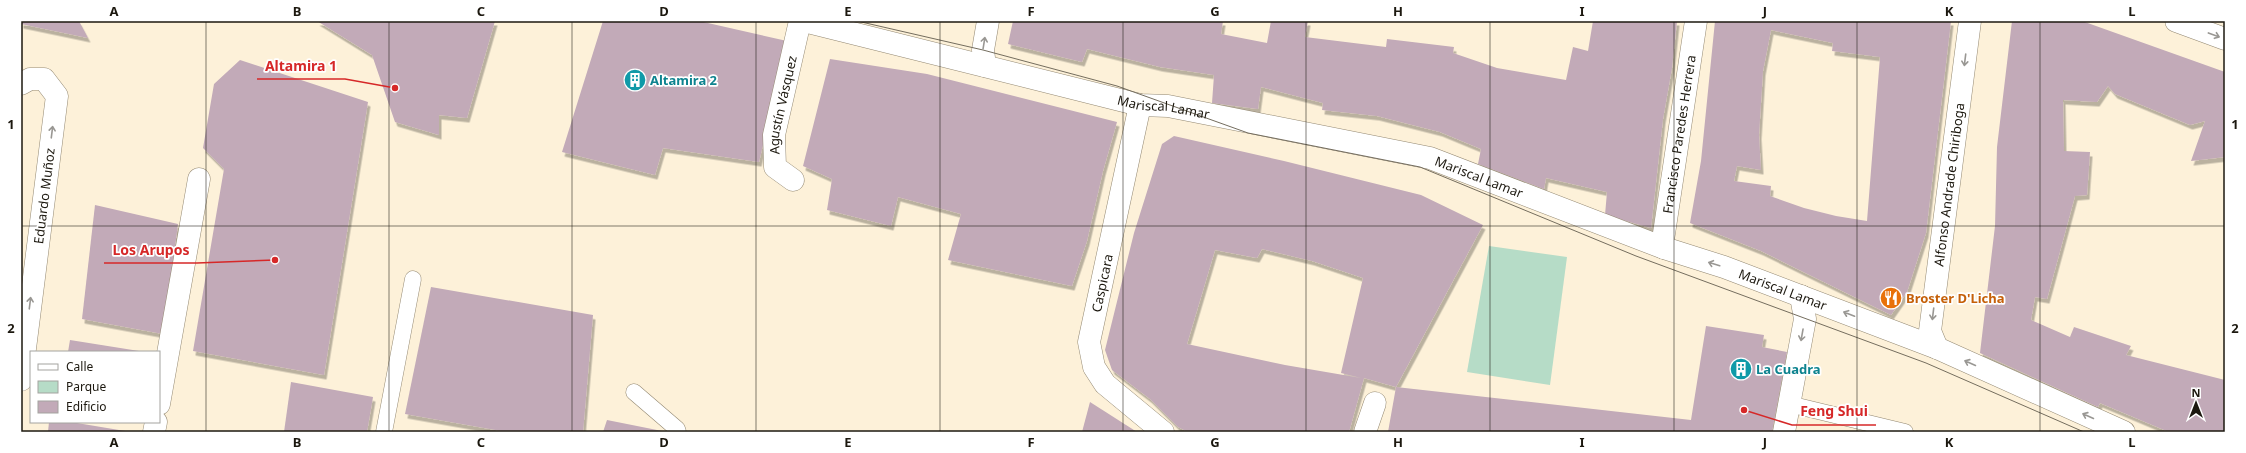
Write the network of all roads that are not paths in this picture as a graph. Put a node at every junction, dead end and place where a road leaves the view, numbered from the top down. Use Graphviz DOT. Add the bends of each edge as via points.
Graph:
graph roads {
  1 [pos="800,21"];
  2 [pos="804,21"];
  3 [pos="988,21"];
  4 [pos="1696,21"];
  5 [pos="1970,21"];
  6 [pos="2176,21"];
  7 [pos="2225,39"];
  8 [pos="985,66"];
  9 [pos="21,84"];
  10 [pos="1140,105"];
  11 [pos="199,179"];
  12 [pos="793,180"];
  13 [pos="1664,248"];
  14 [pos="413,279"];
  15 [pos="1801,296"];
  16 [pos="23,340"];
  17 [pos="1937,348"];
  18 [pos="21,380"];
  19 [pos="634,392"];
  20 [pos="160,398"];
  21 [pos="1375,403"];
  22 [pos="1789,404"];
  23 [pos="384,432"];
  24 [pos="678,432"];
  25 [pos="1163,432"];
  26 [pos="1365,432"];
  27 [pos="1784,432"];
  28 [pos="1905,432"];
  29 [pos="2124,432"];
  1 -- 12 [label="street, Agustín Vásquez" via="774,135 775,167"];
  2 -- 8 [label="street, Mariscal Lamar"];
  8 -- 3 [label="street, one-way" via="983,50"];
  4 -- 13 [label="street, Francisco Paredes Herrera" via="1663,240"];
  5 -- 17 [label="street, Alfonso Andrade Chiriboga, one-way" via="1930,331"];
  6 -- 7 [label="street, one-way"];
  8 -- 10 [label="street, Mariscal Lamar"];
  16 -- 9 [label="street, Eduardo Muñoz, one-way" via="57,96 44,78 30,78"];
  10 -- 13 [label="street, Mariscal Lamar" via="1168,106 1430,158"];
  10 -- 25 [label="street, Caspicara" via="1089,342 1094,367 1105,384"];
  11 -- 20 [label="street"];
  15 -- 13 [label="street, Mariscal Lamar, one-way"];
  14 -- 23 [label="lane"];
  17 -- 15 [label="street, Mariscal Lamar, one-way"];
  15 -- 22 [label="street, one-way" via="1805,319"];
  16 -- 18 [label="street, Eduardo Muñoz"];
  29 -- 17 [label="street, Mariscal Lamar, one-way"];
  19 -- 24 [label="lane"];
  21 -- 26 [label="street"];
  22 -- 27 [label="street"];
  22 -- 28 [label="lane"];
}
